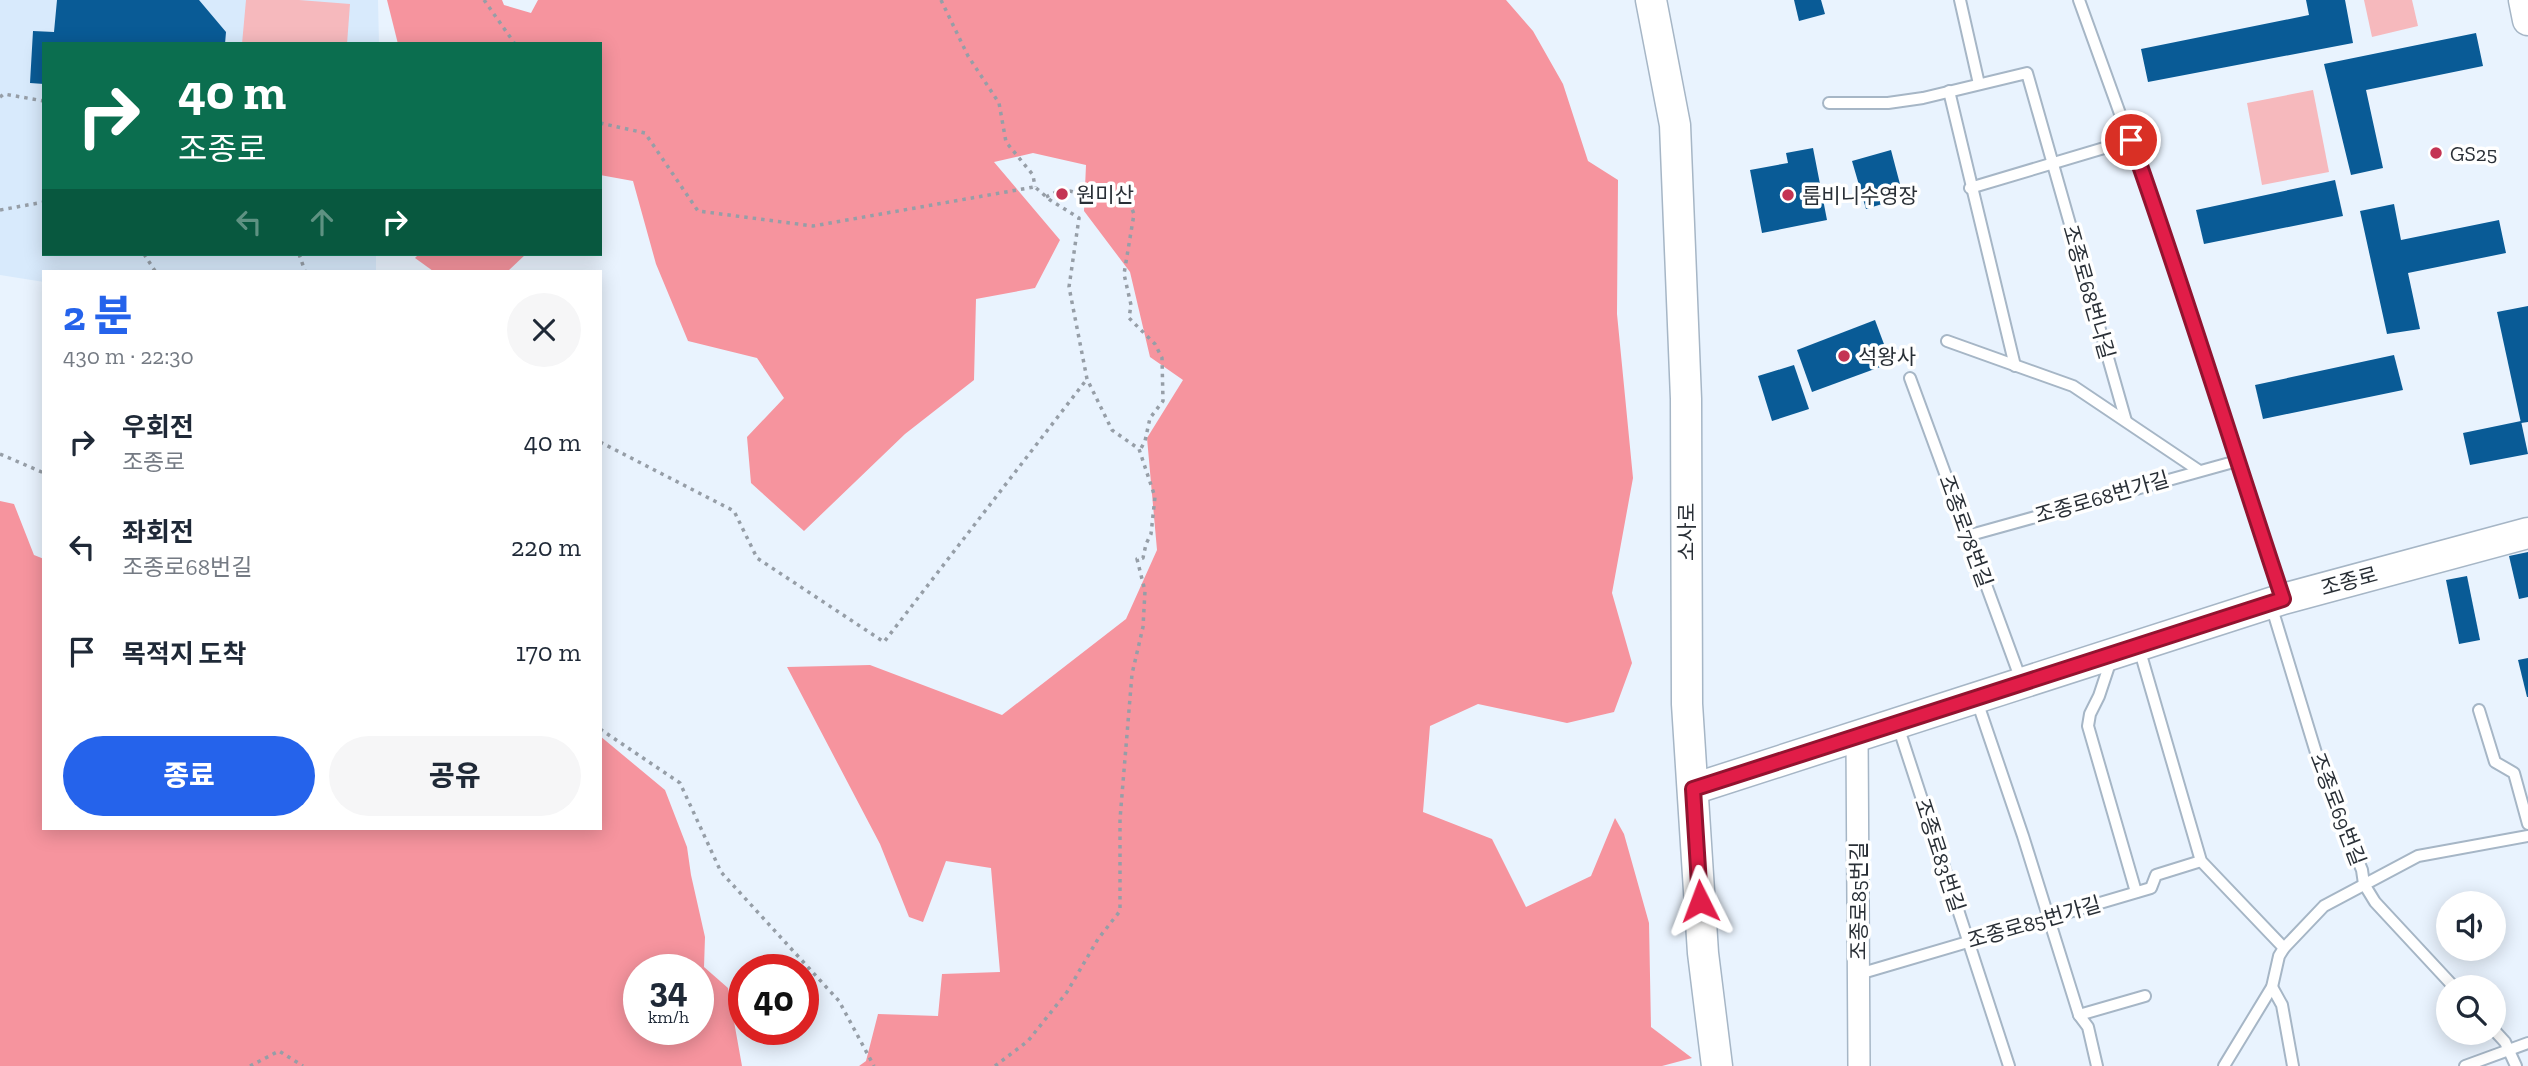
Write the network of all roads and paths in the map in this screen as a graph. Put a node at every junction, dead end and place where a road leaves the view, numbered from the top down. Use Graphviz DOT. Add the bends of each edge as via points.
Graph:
graph roads {
  1 [pos="484,0"];
  2 [pos="941,0"];
  3 [pos="1651,0"];
  4 [pos="1960,0"];
  5 [pos="2079,0"];
  6 [pos="2524,0"];
  7 [pos="2528,20"];
  8 [pos="514,42"];
  9 [pos="1979,83"];
  10 [pos="1949,91"];
  11 [pos="0,97"];
  12 [pos="42,101"];
  13 [pos="1829,103"];
  14 [pos="602,123"];
  15 [pos="2131,140"];
  16 [pos="2053,163"];
  17 [pos="1035,187"];
  18 [pos="1970,188"];
  19 [pos="1046,197"];
  20 [pos="42,202"];
  21 [pos="0,210"];
  22 [pos="1947,341"];
  23 [pos="2015,366"];
  24 [pos="1910,378"];
  25 [pos="1087,379"];
  26 [pos="2126,421"];
  27 [pos="602,443"];
  28 [pos="1139,452"];
  29 [pos="0,454"];
  30 [pos="2237,461"];
  31 [pos="2198,470"];
  32 [pos="42,472"];
  33 [pos="2528,533"];
  34 [pos="1968,536"];
  35 [pos="2277,601"];
  36 [pos="2125,650"];
  37 [pos="2021,683"];
  38 [pos="1975,698"];
  39 [pos="2479,710"];
  40 [pos="1897,723"];
  41 [pos="602,730"];
  42 [pos="1857,736"];
  43 [pos="1693,789"];
  44 [pos="2528,824"];
  45 [pos="2528,836"];
  46 [pos="2201,861"];
  47 [pos="2364,884"];
  48 [pos="2136,892"];
  49 [pos="2048,918"];
  50 [pos="1969,942"];
  51 [pos="2284,948"];
  52 [pos="1859,974"];
  53 [pos="2443,975"];
  54 [pos="2272,987"];
  55 [pos="2145,996"];
  56 [pos="2079,1015"];
  57 [pos="2528,1043"];
  58 [pos="2506,1044"];
  59 [pos="2509,1052"];
  60 [pos="2096,1064"];
  61 [pos="250,1066"];
  62 [pos="303,1066"];
  63 [pos="874,1066"];
  64 [pos="995,1066"];
  65 [pos="1717,1066"];
  66 [pos="1859,1066"];
  67 [pos="2009,1066"];
  68 [pos="2224,1066"];
  69 [pos="2294,1066"];
  70 [pos="2465,1066"];
  71 [pos="2516,1066"];
  1 -- 8 [label="path"];
  2 -- 17 [label="path" via="968,56 999,103 1006,142 1033,175"];
  3 -- 43 [label="street, 소사로" via="1675,125 1686,400 1687,704"];
  4 -- 9 [label="lane"];
  5 -- 15 [label="lane, 조종로69번길"];
  6 -- 7 [label="street"];
  9 -- 10 [label="lane, 조종로68번나길"];
  9 -- 16 [label="lane, 조종로68번나길" via="2027,73"];
  10 -- 13 [label="lane, 조종로68번나길" via="1888,103"];
  10 -- 18 [label="lane"];
  11 -- 12 [label="path"];
  14 -- 17 [label="path" via="645,133 698,211 813,226"];
  15 -- 16 [label="lane"];
  15 -- 30 [label="lane, 조종로69번길"];
  16 -- 18 [label="lane"];
  16 -- 26 [label="lane, 조종로68번나길"];
  17 -- 19 [label="path"];
  18 -- 23 [label="lane"];
  19 -- 25 [label="path" via="1079,218 1069,287"];
  19 -- 28 [label="path" via="1062,189 1085,195 1125,191 1130,202 1134,214 1125,274 1129,318 1155,344 1162,358 1163,401 1150,418"];
  20 -- 21 [label="path"];
  22 -- 23 [label="lane"];
  23 -- 26 [label="lane" via="2073,386"];
  24 -- 34 [label="lane, 조종로78번길"];
  25 -- 27 [label="path" via="884,642 757,558 734,511"];
  25 -- 28 [label="path" via="1112,430"];
  26 -- 31 [label="lane"];
  28 -- 64 [label="path" via="1155,497 1151,534 1143,558 1137,559 1145,591 1143,627 1132,674 1120,819 1120,911 1067,992 1028,1041"];
  29 -- 32 [label="path"];
  30 -- 31 [label="lane, 조종로68번가길"];
  30 -- 35 [label="lane, 조종로69번길"];
  31 -- 34 [label="lane, 조종로68번가길"];
  33 -- 35 [label="street, 조종로"];
  34 -- 37 [label="lane, 조종로78번길"];
  35 -- 36 [label="street, 조종로"];
  35 -- 47 [label="lane, 조종로69번길" via="2324,779"];
  36 -- 37 [label="street, 조종로"];
  36 -- 46 [label="lane"];
  36 -- 48 [label="lane" via="2088,726"];
  37 -- 38 [label="street, 조종로"];
  38 -- 40 [label="street, 조종로"];
  38 -- 49 [label="lane"];
  39 -- 44 [label="lane" via="2496,762 2514,774"];
  40 -- 42 [label="street, 조종로"];
  40 -- 50 [label="lane, 조종로83번길"];
  41 -- 63 [label="path" via="680,783 720,872 839,1002"];
  42 -- 43 [label="street, 조종로"];
  42 -- 52 [label="street, 조종로85번길"];
  43 -- 65 [label="street, 소사로" via="1703,953"];
  45 -- 47 [label="lane" via="2418,856"];
  46 -- 48 [label="lane, 조종로85번가길" via="2156,875 2151,888"];
  46 -- 51 [label="lane"];
  47 -- 51 [label="lane" via="2324,906"];
  47 -- 53 [label="lane, 조종로69번길"];
  48 -- 49 [label="lane, 조종로85번가길"];
  49 -- 50 [label="lane, 조종로85번가길"];
  49 -- 56 [label="lane"];
  50 -- 52 [label="lane, 조종로85번가길"];
  50 -- 67 [label="lane, 조종로83번길"];
  51 -- 54 [label="lane"];
  52 -- 66 [label="street, 조종로85번길"];
  54 -- 68 [label="lane"];
  54 -- 69 [label="lane" via="2282,1005"];
  55 -- 56 [label="lane"];
  56 -- 60 [label="lane" via="2088,1027"];
  57 -- 59 [label="lane"];
  58 -- 59 [label="lane"];
  59 -- 70 [label="lane"];
  59 -- 71 [label="lane"];
  61 -- 62 [label="path" via="279,1051"];
}
